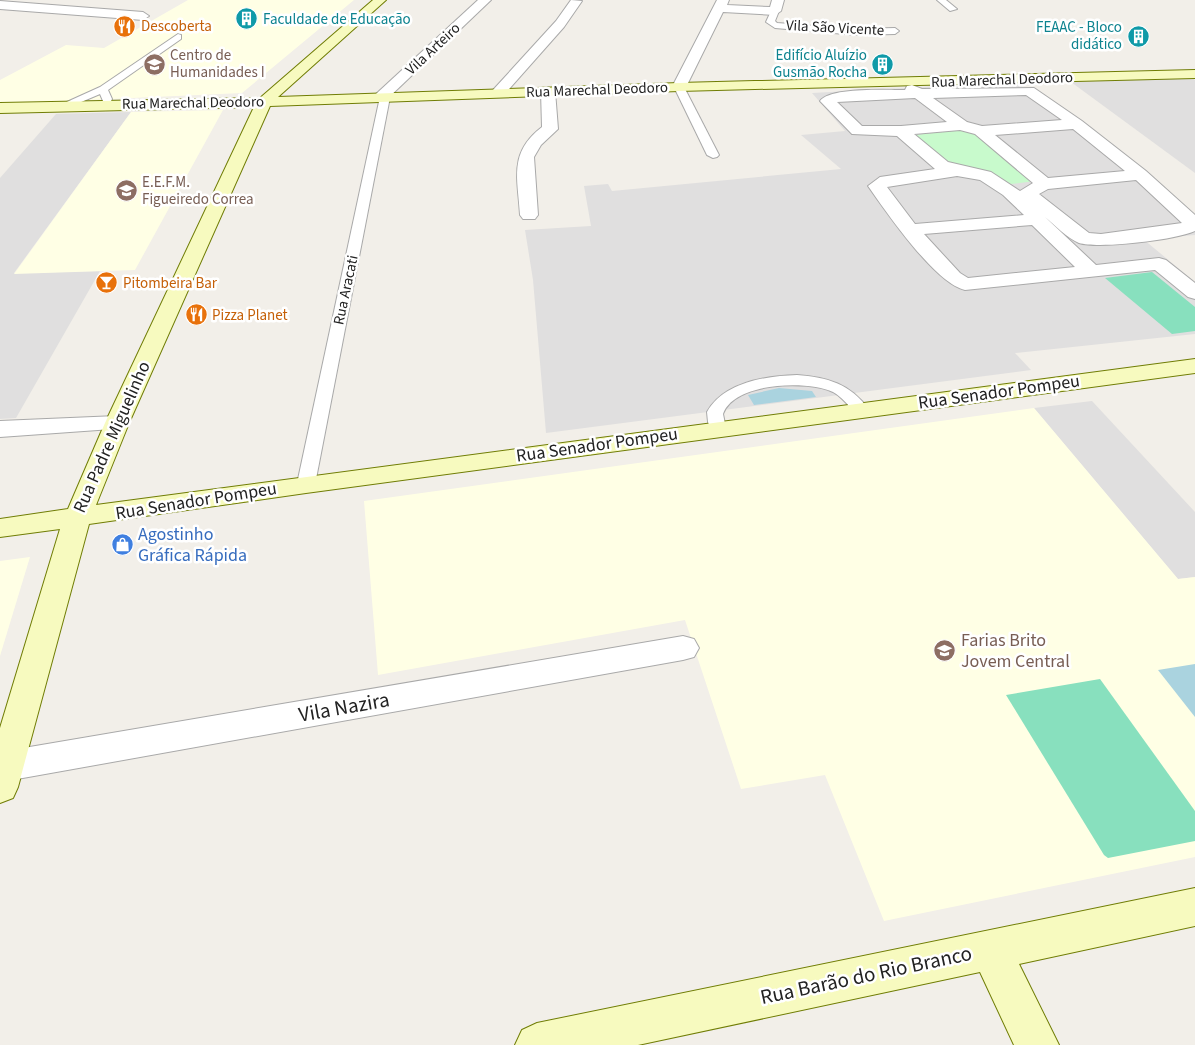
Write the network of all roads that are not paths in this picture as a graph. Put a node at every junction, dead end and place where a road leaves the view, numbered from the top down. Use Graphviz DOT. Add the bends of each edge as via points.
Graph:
graph roads {
  1 [pos="380,0"];
  2 [pos="485,0"];
  3 [pos="942,0"];
  4 [pos="576,1"];
  5 [pos="722,4"];
  6 [pos="0,5"];
  7 [pos="777,6"];
  8 [pos="953,10"];
  9 [pos="143,16"];
  10 [pos="895,31"];
  11 [pos="178,37"];
  12 [pos="1195,74"];
  13 [pos="679,87"];
  14 [pos="910,88"];
  15 [pos="103,89"];
  16 [pos="548,91"];
  17 [pos="498,93"];
  18 [pos="383,97"];
  19 [pos="264,102"];
  20 [pos="109,104"];
  21 [pos="63,106"];
  22 [pos="0,108"];
  23 [pos="1077,124"];
  24 [pos="960,125"];
  25 [pos="901,131"];
  26 [pos="981,131"];
  27 [pos="713,155"];
  28 [pos="957,171"];
  29 [pos="1140,175"];
  30 [pos="1044,184"];
  31 [pos="529,215"];
  32 [pos="1036,219"];
  33 [pos="910,230"];
  34 [pos="1128,236"];
  35 [pos="1159,264"];
  36 [pos="1091,271"];
  37 [pos="1195,293"];
  38 [pos="1195,366"];
  39 [pos="861,410"];
  40 [pos="117,423"];
  41 [pos="0,428"];
  42 [pos="718,430"];
  43 [pos="306,484"];
  44 [pos="76,519"];
  45 [pos="0,528"];
  46 [pos="683,648"];
  47 [pos="3,777"];
  48 [pos="1195,907"];
  49 [pos="990,949"];
  50 [pos="537,1045"];
  51 [pos="1037,1045"];
  1 -- 19 [label="street"];
  2 -- 18 [label="street, Vila Arteiro"];
  3 -- 8 [label="lane"];
  4 -- 17 [label="street" via="560,24"];
  5 -- 7 [label="street"];
  5 -- 13 [label="street"];
  6 -- 9 [label="street"];
  7 -- 10 [label="lane, Vila São Vicente" via="770,22 775,25 857,32"];
  11 -- 15 [label="lane"];
  12 -- 14 [label="street, Rua Marechal Deodoro"];
  13 -- 14 [label="street, Rua Marechal Deodoro"];
  13 -- 16 [label="street, Rua Marechal Deodoro"];
  13 -- 27 [label="lane"];
  14 -- 23 [label="street" via="1029,91"];
  14 -- 24 [label="street"];
  14 -- 25 [label="street" via="827,101 858,131"];
  15 -- 20 [label="lane"];
  15 -- 21 [label="lane"];
  16 -- 17 [label="street, Rua Marechal Deodoro"];
  16 -- 31 [label="street" via="550,129 529,148 526,157"];
  17 -- 18 [label="street, Rua Marechal Deodoro"];
  18 -- 19 [label="street, Rua Marechal Deodoro"];
  18 -- 43 [label="lane, Rua Aracati"];
  19 -- 20 [label="street, Rua Marechal Deodoro"];
  19 -- 40 [label="street, Rua Padre Miguelinho"];
  20 -- 21 [label="street, Rua Marechal Deodoro"];
  21 -- 22 [label="street, Rua Marechal Deodoro"];
  23 -- 26 [label="street"];
  23 -- 29 [label="street"];
  24 -- 25 [label="street"];
  24 -- 26 [label="street"];
  25 -- 28 [label="street" via="932,159"];
  26 -- 30 [label="street"];
  28 -- 32 [label="street" via="985,176 1028,208"];
  28 -- 33 [label="street" via="886,181 878,186"];
  29 -- 30 [label="street"];
  29 -- 34 [label="street" via="1193,225 1182,230"];
  30 -- 34 [label="street" via="1027,194 1084,238 1101,240"];
  32 -- 33 [label="street"];
  32 -- 36 [label="street"];
  33 -- 36 [label="street" via="952,277 965,284"];
  34 -- 35 [label="street"];
  35 -- 36 [label="street"];
  35 -- 37 [label="street"];
  38 -- 39 [label="street, Rua Senador Pompeu"];
  39 -- 42 [label="street, Rua Senador Pompeu"];
  39 -- 42 [label="lane" via="837,388 805,381 778,381 739,391 721,404 715,414"];
  40 -- 41 [label="street"];
  40 -- 44 [label="street, Rua Padre Miguelinho"];
  42 -- 43 [label="street, Rua Senador Pompeu"];
  43 -- 44 [label="street, Rua Senador Pompeu"];
  44 -- 45 [label="street, Rua Senador Pompeu"];
  44 -- 47 [label="street, Rua Padre Miguelinho"];
  46 -- 47 [label="street, Vila Nazira"];
  48 -- 49 [label="street, Rua Barão do Rio Branco"];
  49 -- 50 [label="street, Rua Barão do Rio Branco"];
  49 -- 51 [label="street"];
}
